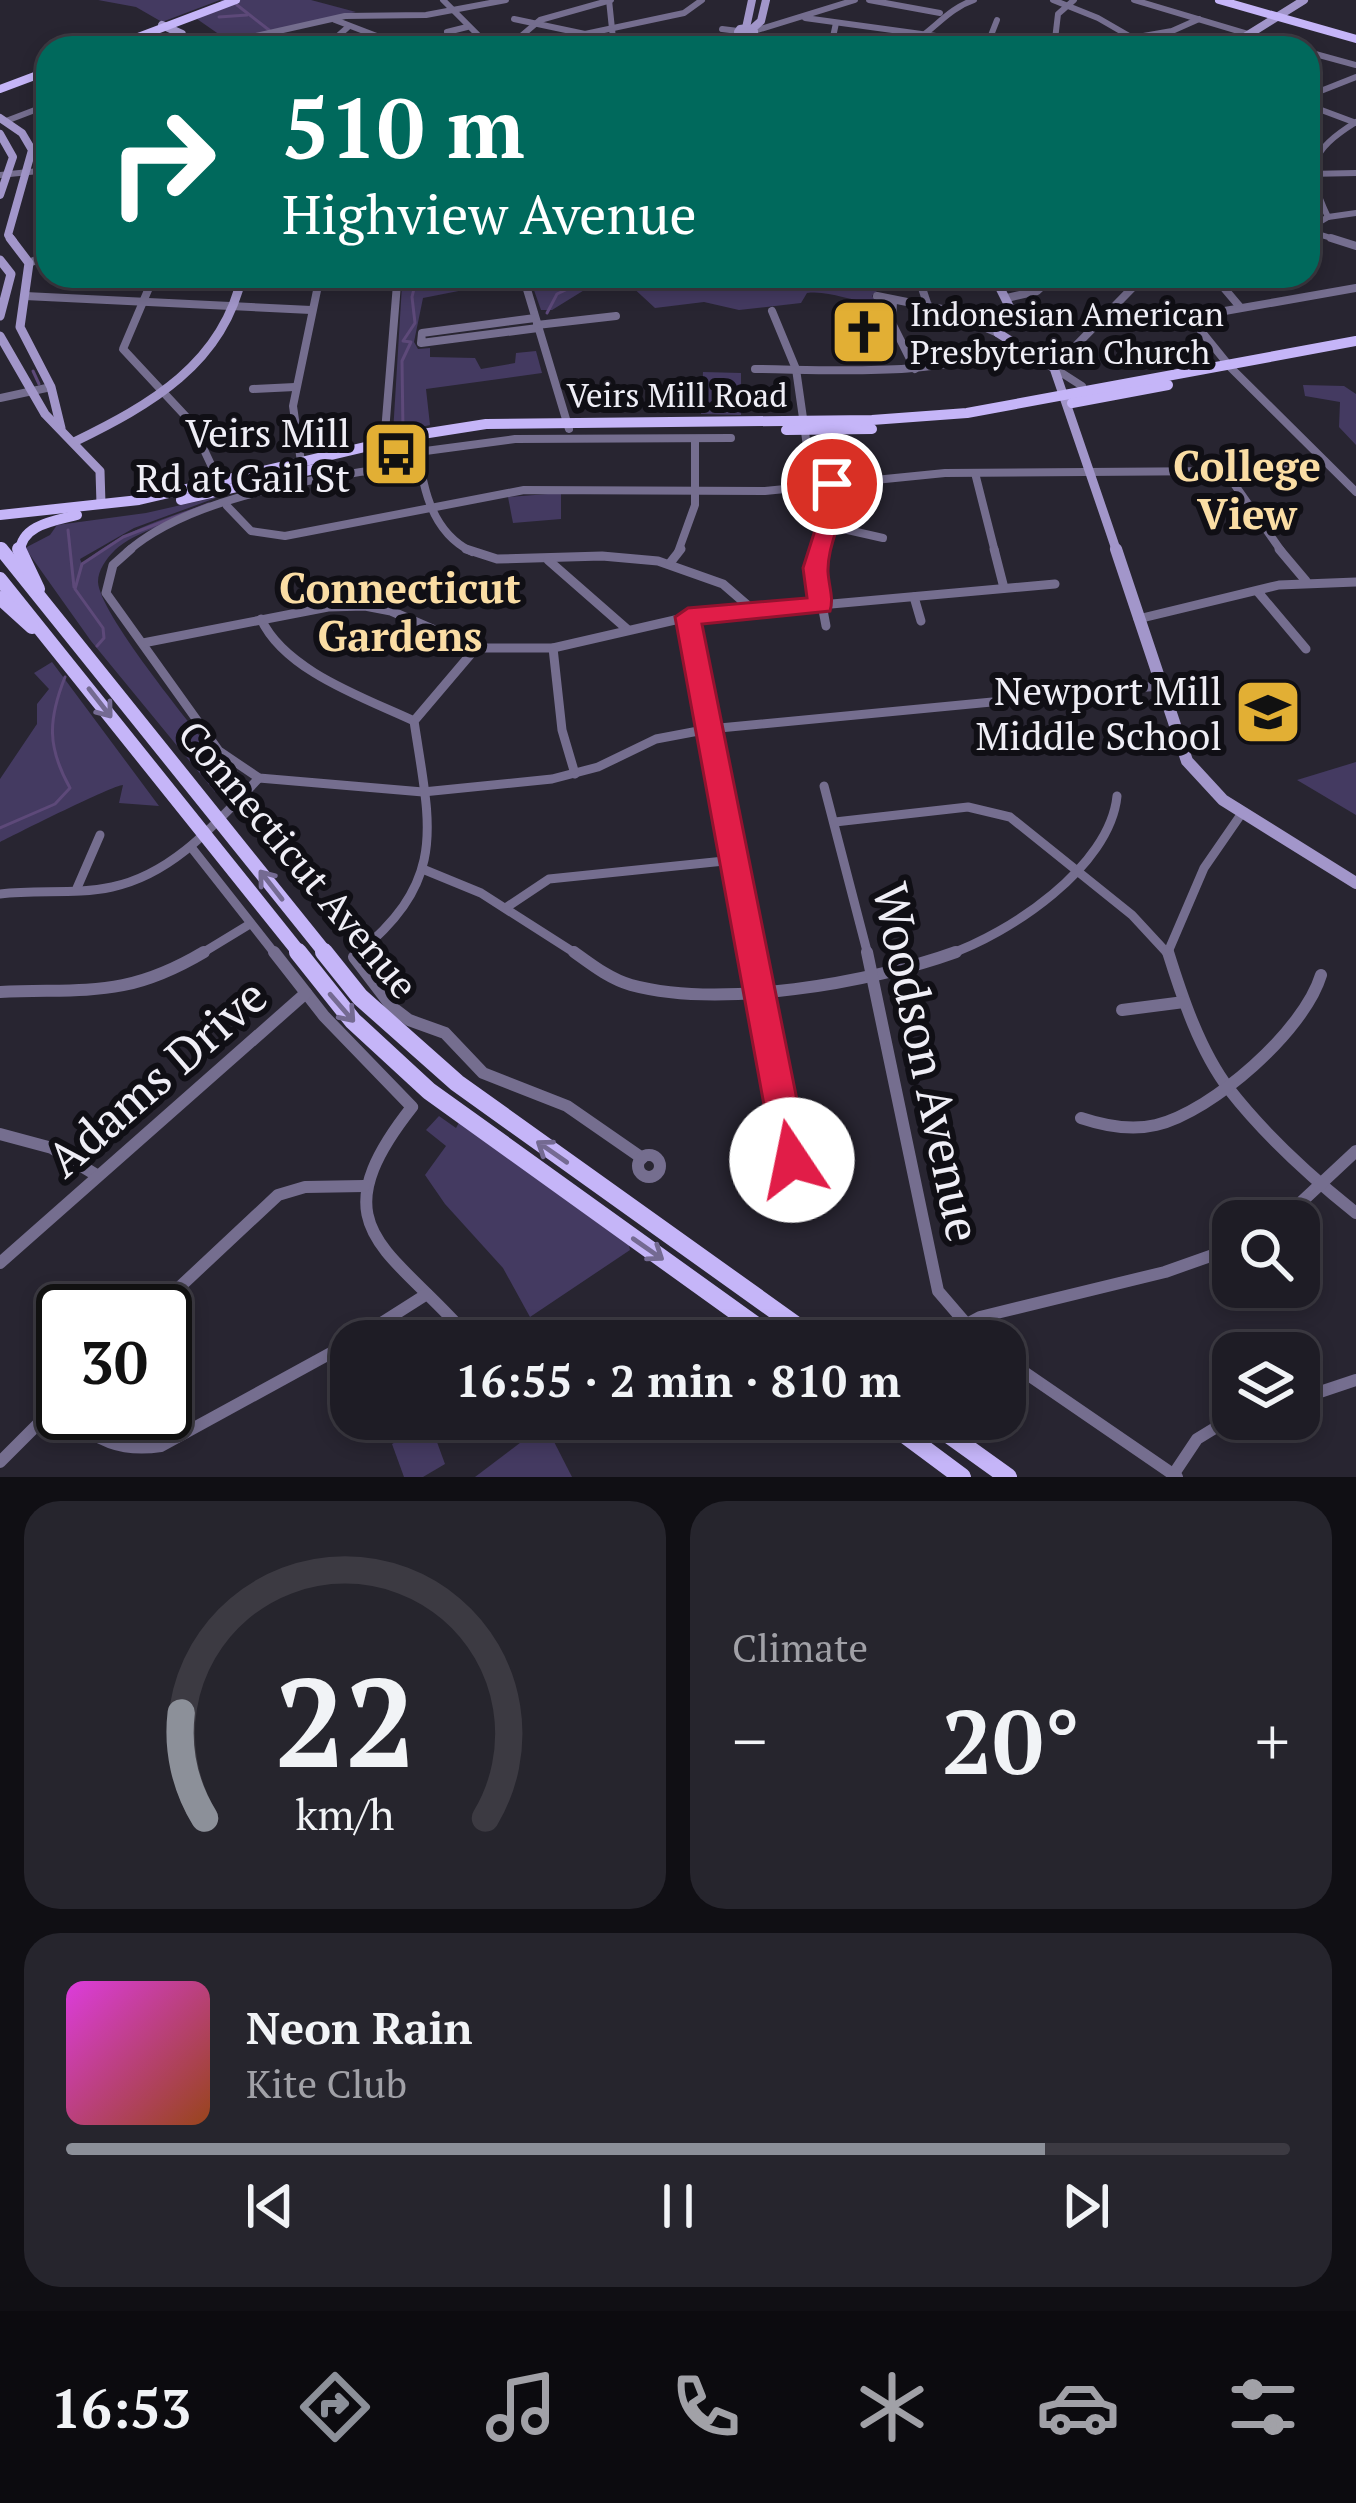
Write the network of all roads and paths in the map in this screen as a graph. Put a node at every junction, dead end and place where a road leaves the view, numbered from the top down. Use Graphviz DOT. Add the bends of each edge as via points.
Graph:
graph roads {
  1 [pos="226,0"];
  2 [pos="236,0"];
  3 [pos="443,0"];
  4 [pos="506,0"];
  5 [pos="610,0"];
  6 [pos="702,0"];
  7 [pos="752,0"];
  8 [pos="766,0"];
  9 [pos="855,0"];
  10 [pos="869,0"];
  11 [pos="974,0"];
  12 [pos="1053,0"];
  13 [pos="1074,0"];
  14 [pos="1134,0"];
  15 [pos="1219,0"];
  16 [pos="1231,0"];
  17 [pos="1304,0"];
  18 [pos="1064,4"];
  19 [pos="452,11"];
  20 [pos="940,13"];
  21 [pos="1282,17"];
  22 [pos="805,18"];
  23 [pos="332,19"];
  24 [pos="514,20"];
  25 [pos="998,20"];
  26 [pos="1199,20"];
  27 [pos="836,23"];
  28 [pos="532,24"];
  29 [pos="164,26"];
  30 [pos="348,27"];
  31 [pos="467,27"];
  32 [pos="613,29"];
  33 [pos="722,29"];
  34 [pos="768,29"];
  35 [pos="447,32"];
  36 [pos="748,32"];
  37 [pos="134,36"];
  38 [pos="139,36"];
  39 [pos="183,36"];
  40 [pos="278,36"];
  41 [pos="338,36"];
  42 [pos="374,36"];
  43 [pos="477,36"];
  44 [pos="520,36"];
  45 [pos="613,36"];
  46 [pos="738,36"];
  47 [pos="754,36"];
  48 [pos="833,36"];
  49 [pos="928,36"];
  50 [pos="991,36"];
  51 [pos="1055,36"];
  52 [pos="1125,36"];
  53 [pos="1149,36"];
  54 [pos="1254,36"];
  55 [pos="1356,37"];
  56 [pos="1320,56"];
  57 [pos="1356,65"];
  58 [pos="36,74"];
  59 [pos="1356,77"];
  60 [pos="0,87"];
  61 [pos="1320,91"];
  62 [pos="36,108"];
  63 [pos="1320,109"];
  64 [pos="3,120"];
  65 [pos="1356,122"];
  66 [pos="0,134"];
  67 [pos="1320,151"];
  68 [pos="29,171"];
  69 [pos="36,171"];
  70 [pos="5,172"];
  71 [pos="1356,173"];
  72 [pos="1320,174"];
  73 [pos="0,195"];
  74 [pos="1320,199"];
  75 [pos="1356,213"];
  76 [pos="1328,217"];
  77 [pos="1320,222"];
  78 [pos="1320,234"];
  79 [pos="1356,246"];
  80 [pos="0,260"];
  81 [pos="36,260"];
  82 [pos="29,263"];
  83 [pos="150,288"];
  84 [pos="240,288"];
  85 [pos="316,288"];
  86 [pos="397,288"];
  87 [pos="526,288"];
  88 [pos="922,288"];
  89 [pos="1001,288"];
  90 [pos="1040,288"];
  91 [pos="1132,288"];
  92 [pos="1224,288"];
  93 [pos="1356,288"];
  94 [pos="25,296"];
  95 [pos="877,296"];
  96 [pos="1007,298"];
  97 [pos="145,301"];
  98 [pos="893,301"];
  99 [pos="236,306"];
  100 [pos="928,306"];
  101 [pos="1240,308"];
  102 [pos="310,310"];
  103 [pos="772,311"];
  104 [pos="0,316"];
  105 [pos="616,316"];
  106 [pos="536,324"];
  107 [pos="998,333"];
  108 [pos="0,340"];
  109 [pos="1356,341"];
  110 [pos="1021,346"];
  111 [pos="1356,351"];
  112 [pos="796,368"];
  113 [pos="915,368"];
  114 [pos="1054,368"];
  115 [pos="755,369"];
  116 [pos="1232,369"];
  117 [pos="51,386"];
  118 [pos="1082,386"];
  119 [pos="295,387"];
  120 [pos="254,388"];
  121 [pos="31,392"];
  122 [pos="163,392"];
  123 [pos="0,398"];
  124 [pos="1065,400"];
  125 [pos="567,425"];
  126 [pos="803,426"];
  127 [pos="61,428"];
  128 [pos="694,439"];
  129 [pos="731,439"];
  130 [pos="74,442"];
  131 [pos="384,444"];
  132 [pos="418,449"];
  133 [pos="1324,461"];
  134 [pos="301,462"];
  135 [pos="1226,471"];
  136 [pos="1089,472"];
  137 [pos="975,473"];
  138 [pos="832,484"];
  139 [pos="221,486"];
  140 [pos="694,489"];
  141 [pos="1356,492"];
  142 [pos="100,504"];
  143 [pos="227,506"];
  144 [pos="432,510"];
  145 [pos="76,515"];
  146 [pos="0,516"];
  147 [pos="830,526"];
  148 [pos="883,538"];
  149 [pos="0,548"];
  150 [pos="548,560"];
  151 [pos="670,563"];
  152 [pos="0,579"];
  153 [pos="1306,580"];
  154 [pos="1356,582"];
  155 [pos="1055,584"];
  156 [pos="1004,588"];
  157 [pos="1258,592"];
  158 [pos="914,597"];
  159 [pos="0,598"];
  160 [pos="44,605"];
  161 [pos="821,605"];
  162 [pos="753,610"];
  163 [pos="688,617"];
  164 [pos="261,619"];
  165 [pos="1138,619"];
  166 [pos="921,622"];
  167 [pos="826,626"];
  168 [pos="628,630"];
  169 [pos="143,643"];
  170 [pos="476,648"];
  171 [pos="553,648"];
  172 [pos="1306,649"];
  173 [pos="68,663"];
  174 [pos="1158,686"];
  175 [pos="414,721"];
  176 [pos="710,729"];
  177 [pos="575,774"];
  178 [pos="259,778"];
  179 [pos="824,786"];
  180 [pos="423,792"];
  181 [pos="1117,796"];
  182 [pos="1242,814"];
  183 [pos="218,820"];
  184 [pos="835,822"];
  185 [pos="203,832"];
  186 [pos="100,835"];
  187 [pos="191,847"];
  188 [pos="734,860"];
  189 [pos="1076,869"];
  190 [pos="425,870"];
  191 [pos="1356,883"];
  192 [pos="77,888"];
  193 [pos="0,894"];
  194 [pos="507,908"];
  195 [pos="250,924"];
  196 [pos="1168,952"];
  197 [pos="872,971"];
  198 [pos="1321,975"];
  199 [pos="759,988"];
  200 [pos="0,992"];
  201 [pos="306,993"];
  202 [pos="1184,1003"];
  203 [pos="1122,1010"];
  204 [pos="1227,1087"];
  205 [pos="1081,1118"];
  206 [pos="0,1134"];
  207 [pos="1356,1151"];
  208 [pos="641,1158"];
  209 [pos="98,1176"];
  210 [pos="1321,1185"];
  211 [pos="364,1186"];
  212 [pos="785,1198"];
  213 [pos="1304,1200"];
  214 [pos="1356,1214"];
  215 [pos="1212,1255"];
  216 [pos="0,1263"];
  217 [pos="183,1284"];
  218 [pos="427,1294"];
  219 [pos="386,1320"];
  220 [pos="452,1320"];
  221 [pos="748,1320"];
  222 [pos="789,1320"];
  223 [pos="960,1320"];
  224 [pos="974,1320"];
  225 [pos="330,1353"];
  226 [pos="1026,1373"];
  227 [pos="1356,1380"];
  228 [pos="1320,1392"];
  229 [pos="1212,1426"];
  230 [pos="192,1428"];
  231 [pos="36,1430"];
  232 [pos="98,1440"];
  233 [pos="170,1440"];
  234 [pos="912,1440"];
  235 [pos="956,1440"];
  236 [pos="0,1462"];
  237 [pos="1175,1476"];
  238 [pos="962,1477"];
  239 [pos="1008,1477"];
  1 -- 29 [label="main road"];
  2 -- 29 [label="main road"];
  3 -- 19 [label="street"];
  4 -- 19 [label="street"];
  5 -- 28 [label="street"];
  5 -- 32 [label="street"];
  6 -- 32 [label="street" via="684,13"];
  7 -- 36 [label="street"];
  8 -- 36 [label="street"];
  9 -- 22 [label="street"];
  10 -- 20 [label="street"];
  11 -- 20 [label="street"];
  12 -- 18 [label="street"];
  13 -- 18 [label="street"];
  14 -- 26 [label="street"];
  15 -- 21 [label="main road"];
  16 -- 21 [label="main road"];
  17 -- 21 [label="street"];
  18 -- 51 [label="street"];
  18 -- 52 [label="street"];
  19 -- 23 [label="street"];
  19 -- 31 [label="street"];
  20 -- 49 [label="street"];
  21 -- 54 [label="street"];
  21 -- 55 [label="main road"];
  22 -- 27 [label="street"];
  22 -- 34 [label="street"];
  23 -- 30 [label="street"];
  23 -- 40 [label="street"];
  24 -- 28 [label="street"];
  25 -- 50 [label="street"];
  26 -- 53 [label="street"];
  26 -- 54 [label="street"];
  27 -- 48 [label="street"];
  27 -- 49 [label="street"];
  28 -- 32 [label="street" via="578,34"];
  28 -- 44 [label="street"];
  29 -- 37 [label="main road"];
  29 -- 38 [label="main road"];
  29 -- 39 [label="street"];
  30 -- 41 [label="street"];
  30 -- 42 [label="street"];
  31 -- 35 [label="street"];
  31 -- 43 [label="street"];
  32 -- 45 [label="street"];
  33 -- 36 [label="street"];
  34 -- 36 [label="street"];
  36 -- 46 [label="street"];
  36 -- 47 [label="street"];
  56 -- 57 [label="street"];
  58 -- 60 [label="main road"];
  59 -- 61 [label="street"];
  62 -- 64 [label="street"];
  63 -- 65 [label="street"];
  64 -- 68 [label="street" via="30,143"];
  65 -- 67 [label="street"];
  66 -- 70 [label="street" via="12,148"];
  68 -- 69 [label="street"];
  68 -- 70 [label="street"];
  68 -- 82 [label="street" via="8,235"];
  70 -- 73 [label="street"];
  71 -- 72 [label="street"];
  74 -- 76 [label="street"];
  75 -- 76 [label="street"];
  76 -- 77 [label="street"];
  78 -- 79 [label="street"];
  80 -- 104 [label="street" via="11,274"];
  81 -- 82 [label="street"];
  82 -- 94 [label="street"];
  83 -- 97 [label="street"];
  84 -- 99 [label="street"];
  85 -- 102 [label="street"];
  86 -- 131 [label="street"];
  87 -- 106 [label="street"];
  88 -- 100 [label="street"];
  89 -- 96 [label="street"];
  90 -- 96 [label="street"];
  91 -- 114 [label="street"];
  92 -- 101 [label="street"];
  93 -- 101 [label="street"];
  94 -- 97 [label="street"];
  94 -- 117 [label="street" via="22,335"];
  95 -- 98 [label="street"];
  96 -- 107 [label="street" via="1013,314"];
  97 -- 99 [label="street"];
  97 -- 122 [label="street" via="123,349"];
  98 -- 100 [label="street"];
  98 -- 113 [label="street" via="892,323"];
  99 -- 102 [label="street"];
  99 -- 122 [label="street" via="210,349"];
  100 -- 107 [label="street"];
  101 -- 116 [label="street" via="1202,325"];
  102 -- 119 [label="street"];
  103 -- 112 [label="street"];
  105 -- 106 [label="street"];
  106 -- 106 [label="street" via="422,333 421,343"];
  106 -- 125 [label="street"];
  107 -- 110 [label="street"];
  108 -- 121 [label="street"];
  109 -- 116 [label="main road, Veirs Mill Road"];
  110 -- 113 [label="street" via="972,363"];
  110 -- 114 [label="street"];
  111 -- 116 [label="main road, Veirs Mill Road"];
  112 -- 113 [label="street"];
  112 -- 115 [label="street"];
  112 -- 126 [label="street"];
  114 -- 118 [label="street"];
  114 -- 124 [label="street"];
  116 -- 124 [label="main road, Veirs Mill Road"];
  116 -- 133 [label="street"];
  117 -- 121 [label="street"];
  117 -- 127 [label="street"];
  119 -- 120 [label="street"];
  119 -- 134 [label="street"];
  121 -- 123 [label="street"];
  121 -- 127 [label="street"];
  122 -- 130 [label="street"];
  122 -- 139 [label="street" via="191,422"];
  124 -- 126 [label="main road, Veirs Mill Road" via="968,422"];
  124 -- 136 [label="street"];
  125 -- 126 [label="main road, Veirs Mill Road"];
  125 -- 132 [label="main road, Veirs Mill Road"];
  126 -- 138 [label="street"];
  127 -- 130 [label="street"];
  128 -- 129 [label="street, Veirs Mill Road"];
  128 -- 132 [label="street, Veirs Mill Road" via="515,439"];
  128 -- 140 [label="street"];
  130 -- 142 [label="street" via="100,471"];
  131 -- 132 [label="main road, Veirs Mill Road"];
  131 -- 134 [label="main road, Veirs Mill Road"];
  132 -- 139 [label="main road, Veirs Mill Road"];
  132 -- 143 [label="street"];
  132 -- 144 [label="street"];
  133 -- 135 [label="street"];
  133 -- 141 [label="street"];
  134 -- 139 [label="main road, Veirs Mill Road"];
  135 -- 136 [label="street"];
  135 -- 153 [label="street"];
  136 -- 137 [label="street"];
  136 -- 165 [label="street"];
  137 -- 138 [label="street"];
  137 -- 156 [label="street"];
  138 -- 140 [label="street"];
  138 -- 147 [label="street"];
  139 -- 142 [label="main road, Veirs Mill Road"];
  139 -- 145 [label="main road, Veirs Mill Road" via="142,509"];
  140 -- 144 [label="street" via="524,490"];
  140 -- 151 [label="street" via="694,528"];
  142 -- 146 [label="main road, Veirs Mill Road"];
  143 -- 144 [label="street" via="267,536"];
  143 -- 169 [label="street" via="145,537 109,565 106,593"];
  144 -- 150 [label="street" via="462,547"];
  145 -- 146 [label="main road, Veirs Mill Road"];
  145 -- 160 [label="main road" via="37,527 19,544"];
  147 -- 148 [label="street"];
  147 -- 161 [label="street" via="815,568"];
  149 -- 160 [label="main road, Connecticut Avenue"];
  150 -- 151 [label="street" via="597,555"];
  150 -- 168 [label="street"];
  151 -- 162 [label="street" via="723,584"];
  152 -- 173 [label="main road, Connecticut Avenue"];
  153 -- 154 [label="street"];
  153 -- 157 [label="street"];
  155 -- 156 [label="street"];
  156 -- 158 [label="street"];
  157 -- 165 [label="street"];
  157 -- 172 [label="street"];
  158 -- 161 [label="street"];
  158 -- 166 [label="street"];
  159 -- 173 [label="main road"];
  160 -- 183 [label="main road, Connecticut Avenue"];
  161 -- 162 [label="street"];
  161 -- 167 [label="street"];
  162 -- 163 [label="street"];
  163 -- 168 [label="street"];
  163 -- 176 [label="street"];
  164 -- 169 [label="street"];
  164 -- 170 [label="street" via="365,605"];
  164 -- 175 [label="street" via="266,634 302,661"];
  165 -- 174 [label="street"];
  168 -- 171 [label="street"];
  169 -- 178 [label="street" via="219,751"];
  170 -- 171 [label="street"];
  170 -- 175 [label="street"];
  171 -- 177 [label="street"];
  173 -- 185 [label="main road, Connecticut Avenue, one-way"];
  174 -- 176 [label="street"];
  174 -- 182 [label="street" via="1187,761"];
  175 -- 180 [label="street"];
  176 -- 177 [label="street" via="656,739"];
  176 -- 188 [label="street"];
  177 -- 180 [label="street"];
  178 -- 180 [label="street"];
  178 -- 183 [label="street"];
  179 -- 184 [label="street, Woodson Avenue"];
  180 -- 190 [label="street"];
  181 -- 189 [label="street" via="1111,829"];
  182 -- 191 [label="street"];
  182 -- 196 [label="street" via="1204,868"];
  183 -- 185 [label="street"];
  222 -- 183 [label="main road, Connecticut Avenue, one-way" via="398,1035"];
  184 -- 189 [label="street" via="989,809"];
  184 -- 197 [label="street, Woodson Avenue"];
  185 -- 187 [label="street"];
  185 -- 221 [label="main road, Connecticut Avenue, one-way" via="319,982 398,1065"];
  186 -- 192 [label="street"];
  187 -- 192 [label="street" via="131,882"];
  187 -- 195 [label="street"];
  188 -- 194 [label="street" via="550,879"];
  188 -- 199 [label="street"];
  189 -- 196 [label="street"];
  189 -- 197 [label="street" via="1001,932 944,957"];
  190 -- 194 [label="street"];
  190 -- 208 [label="street" via="403,917 354,957 392,1007 445,1033 483,1073 567,1106"];
  192 -- 193 [label="street"];
  194 -- 199 [label="street" via="631,985 709,995"];
  195 -- 200 [label="street" via="139,984"];
  195 -- 201 [label="street"];
  196 -- 202 [label="street"];
  197 -- 199 [label="street"];
  197 -- 223 [label="street, Woodson Avenue" via="928,1255 938,1291"];
  198 -- 204 [label="street" via="1314,1001"];
  199 -- 212 [label="street" via="792,1160"];
  201 -- 209 [label="street, Adams Drive"];
  201 -- 211 [label="street" via="412,1106 378,1148"];
  202 -- 203 [label="street"];
  202 -- 204 [label="street"];
  204 -- 205 [label="street" via="1148,1127"];
  204 -- 210 [label="street"];
  206 -- 209 [label="street" via="69,1151"];
  207 -- 210 [label="street"];
  209 -- 216 [label="street, Adams Drive"];
  210 -- 213 [label="street"];
  210 -- 214 [label="street"];
  211 -- 217 [label="street" via="278,1195"];
  211 -- 218 [label="street" via="371,1235"];
  215 -- 224 [label="street"];
  218 -- 219 [label="street"];
  218 -- 220 [label="street"];
  225 -- 230 [label="street"];
  226 -- 237 [label="street"];
  227 -- 228 [label="street"];
  229 -- 237 [label="street" via="1189,1444"];
  231 -- 236 [label="street"];
  232 -- 233 [label="street" via="140,1450"];
  234 -- 238 [label="main road"];
  235 -- 239 [label="main road"];
}
